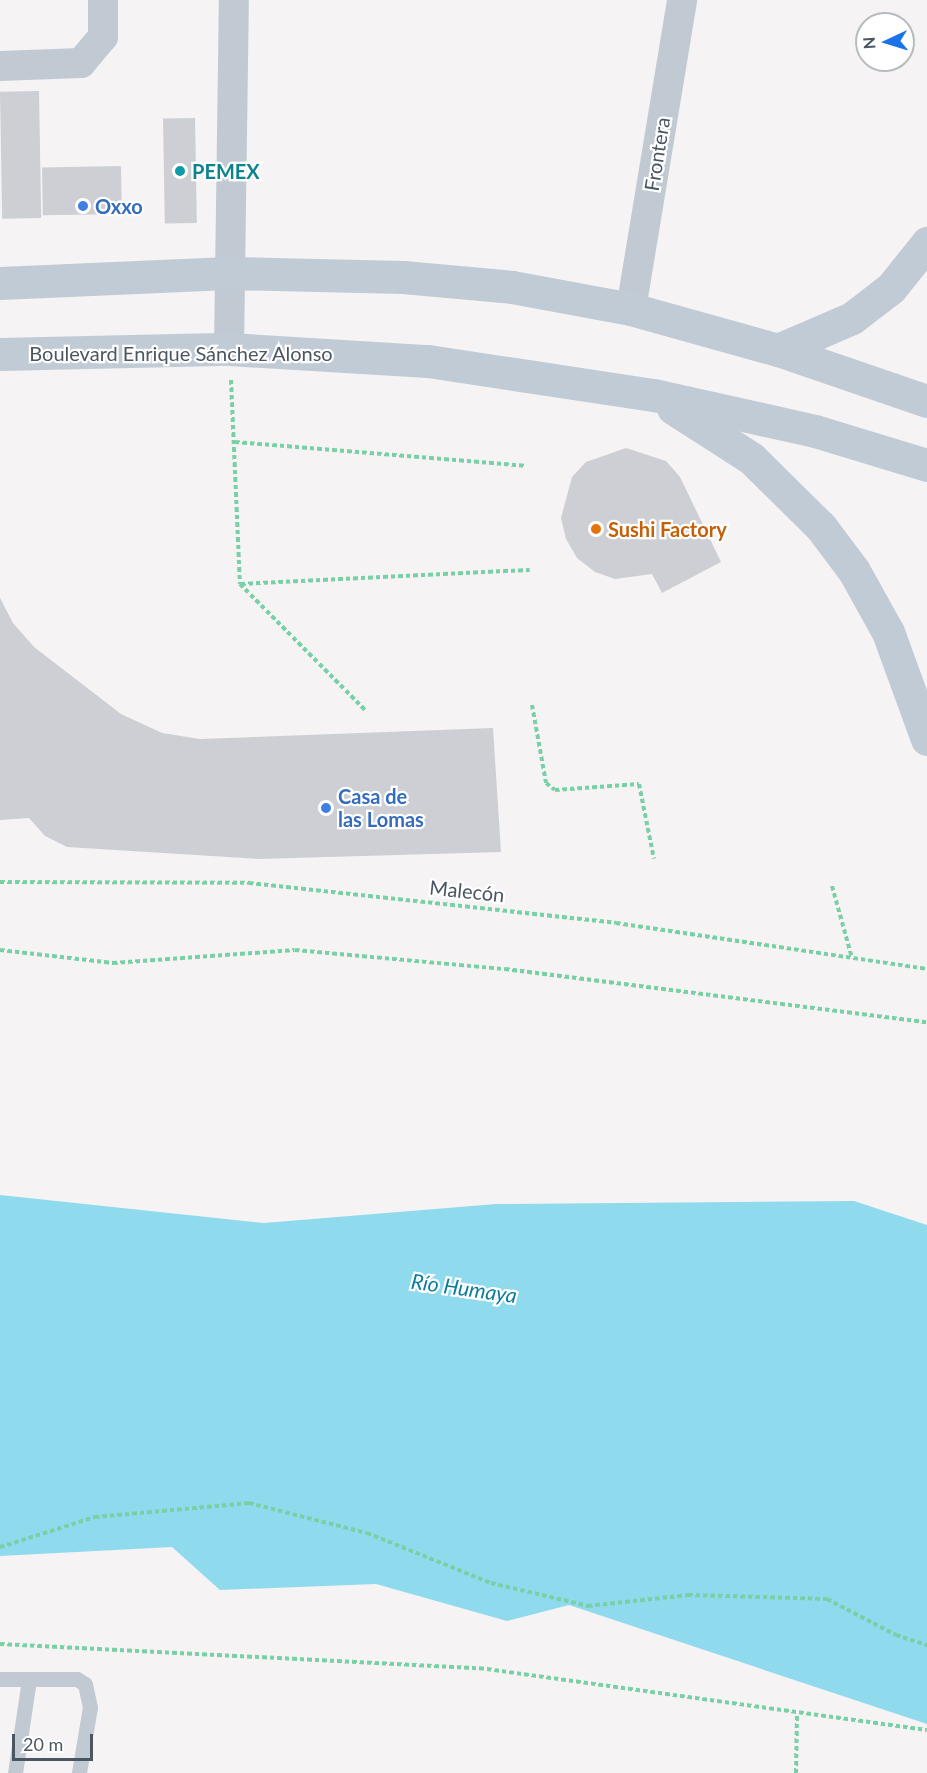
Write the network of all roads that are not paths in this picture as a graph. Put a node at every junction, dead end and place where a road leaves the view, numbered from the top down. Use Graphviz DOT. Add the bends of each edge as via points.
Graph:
graph roads {
  1 [pos="103,0"];
  2 [pos="234,0"];
  3 [pos="682,0"];
  4 [pos="0,66"];
  5 [pos="927,243"];
  6 [pos="228,273"];
  7 [pos="0,283"];
  8 [pos="631,309"];
  9 [pos="229,349"];
  10 [pos="778,350"];
  11 [pos="0,354"];
  12 [pos="654,395"];
  13 [pos="927,401"];
  14 [pos="927,465"];
  15 [pos="927,739"];
  16 [pos="0,1679"];
  17 [pos="29,1679"];
  18 [pos="15,1773"];
  19 [pos="80,1773"];
  1 -- 4 [label="street" via="103,37 81,63 62,68"];
  2 -- 6 [label="street"];
  3 -- 8 [label="street, Frontera"];
  5 -- 10 [label="main road" via="891,288 852,318"];
  6 -- 7 [label="main road"];
  6 -- 8 [label="main road" via="403,277 512,287"];
  6 -- 9 [label="street"];
  8 -- 10 [label="main road"];
  9 -- 11 [label="main road, Boulevard Enrique Sánchez Alonso"];
  9 -- 12 [label="main road, Boulevard Enrique Sánchez Alonso" via="428,361"];
  10 -- 13 [label="main road"];
  12 -- 14 [label="main road, Boulevard Enrique Sánchez Alonso" via="814,431"];
  12 -- 15 [label="main road" via="751,458 821,527 854,571 888,632"];
  16 -- 17 [label="lane"];
  17 -- 18 [label="lane"];
  17 -- 19 [label="lane" via="77,1679 85,1684 90,1707"];
}
